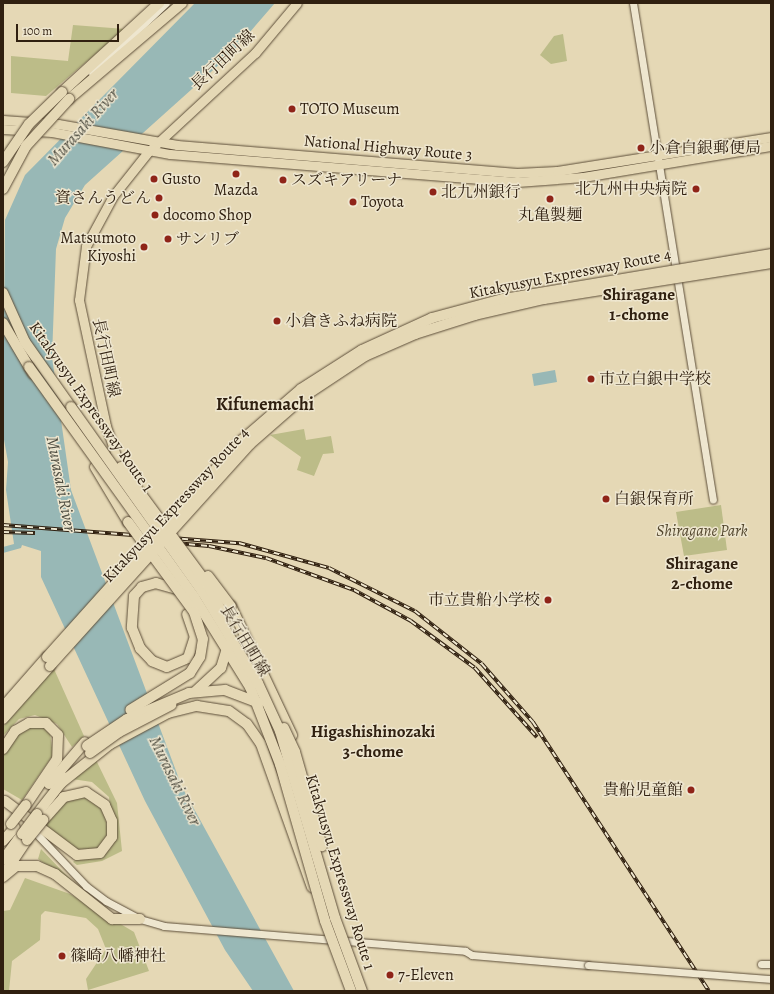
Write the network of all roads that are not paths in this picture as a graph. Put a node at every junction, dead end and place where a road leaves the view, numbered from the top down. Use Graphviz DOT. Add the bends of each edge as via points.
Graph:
graph roads {
  1 [pos="166,3"];
  2 [pos="173,3"];
  3 [pos="182,3"];
  4 [pos="297,3"];
  5 [pos="633,3"];
  6 [pos="158,4"];
  7 [pos="69,99"];
  8 [pos="3,120"];
  9 [pos="38,122"];
  10 [pos="3,129"];
  11 [pos="32,130"];
  12 [pos="771,137"];
  13 [pos="157,143"];
  14 [pos="771,146"];
  15 [pos="148,152"];
  16 [pos="659,160"];
  17 [pos="3,162"];
  18 [pos="3,190"];
  19 [pos="771,254"];
  20 [pos="771,262"];
  21 [pos="3,293"];
  22 [pos="3,322"];
  23 [pos="28,367"];
  24 [pos="71,407"];
  25 [pos="713,500"];
  26 [pos="151,506"];
  27 [pos="128,522"];
  28 [pos="225,635"];
  29 [pos="49,662"];
  30 [pos="3,707"];
  31 [pos="3,719"];
  32 [pos="3,749"];
  33 [pos="89,749"];
  34 [pos="4,800"];
  35 [pos="34,812"];
  36 [pos="19,831"];
  37 [pos="3,835"];
  38 [pos="3,840"];
  39 [pos="308,842"];
  40 [pos="3,855"];
  41 [pos="3,860"];
  42 [pos="3,876"];
  43 [pos="140,919"];
  44 [pos="325,921"];
  45 [pos="336,939"];
  46 [pos="761,964"];
  47 [pos="771,964"];
  48 [pos="771,979"];
  49 [pos="350,991"];
  50 [pos="365,991"];
  1 -- 9 [label="street" via="143,29"];
  2 -- 7 [label="highway"];
  3 -- 7 [label="highway"];
  4 -- 13 [label="main road, 長行田町線" via="255,53"];
  5 -- 16 [label="street"];
  6 -- 17 [label="highway, bridge" via="46,106 29,124"];
  7 -- 18 [label="highway, bridge" via="26,146"];
  8 -- 9 [label="main road, National Highway Route 3"];
  9 -- 11 [label="street"];
  9 -- 13 [label="main road, National Highway Route 3"];
  10 -- 11 [label="main road, National Highway Route 3"];
  11 -- 15 [label="main road, National Highway Route 3"];
  12 -- 16 [label="main road, National Highway Route 3"];
  13 -- 15 [label="main road, 長行田町線"];
  13 -- 16 [label="main road, National Highway Route 3" via="517,173"];
  14 -- 16 [label="main road, National Highway Route 3"];
  15 -- 16 [label="main road, National Highway Route 3" via="517,182 559,180"];
  15 -- 28 [label="main road, 長行田町線" via="98,219 81,263 79,300 117,464 132,494"];
  16 -- 25 [label="street"];
  19 -- 29 [label="highway, Kitakyusyu Expressway Route 4, bridge" via="542,291 473,306 412,326 350,356 301,388 242,440"];
  20 -- 29 [label="highway, Kitakyusyu Expressway Route 4, bridge" via="544,299 475,315 415,334 365,356 306,396 250,444"];
  21 -- 24 [label="highway, Kitakyusyu Expressway Route 1" via="25,342"];
  22 -- 23 [label="highway, Kitakyusyu Expressway Route 1"];
  23 -- 27 [label="highway, bridge"];
  23 -- 44 [label="highway, Kitakyusyu Expressway Route 1, bridge" via="194,597 250,687 280,764"];
  24 -- 26 [label="highway, bridge"];
  24 -- 50 [label="highway, Kitakyusyu Expressway Route 1, bridge" via="203,593 258,683 287,753 335,918"];
  26 -- 33 [label="highway, bridge" via="220,606 228,624 228,652 221,668 204,685"];
  26 -- 39 [label="highway, bridge" via="213,582 238,619 295,742 315,805 316,816"];
  27 -- 28 [label="highway, bridge" via="194,630 194,645 188,658 167,667 145,655 130,618 131,603 138,591 148,584 163,584 192,598"];
  27 -- 33 [label="highway, bridge" via="194,612 202,630 203,648 196,665 183,680 113,719"];
  28 -- 39 [label="main road, 長行田町線" via="265,709"];
  29 -- 30 [label="highway, Kitakyusyu Expressway Route 4"];
  29 -- 31 [label="highway, Kitakyusyu Expressway Route 4"];
  32 -- 35 [label="highway" via="15,731 29,723 46,723 58,735 61,746"];
  33 -- 35 [label="highway"];
  33 -- 35 [label="highway" via="65,766"];
  33 -- 44 [label="highway, bridge" via="121,737 178,709 207,706 239,717 255,734 264,750"];
  33 -- 50 [label="highway, bridge" via="136,714 201,690 236,693 270,711 285,729 295,752"];
  34 -- 35 [label="highway" via="78,855 100,853 112,838 108,810 97,797 86,792 64,797"];
  34 -- 43 [label="street" via="86,886 120,910"];
  35 -- 36 [label="highway, bridge"];
  35 -- 36 [label="highway"];
  36 -- 37 [label="highway"];
  36 -- 38 [label="highway"];
  36 -- 40 [label="highway"];
  36 -- 41 [label="highway"];
  36 -- 42 [label="highway"];
  39 -- 45 [label="main road, 長行田町線"];
  42 -- 43 [label="highway" via="20,865 36,866 55,874 112,919"];
  43 -- 45 [label="street" via="164,926"];
  44 -- 49 [label="highway, Kitakyusyu Expressway Route 1, bridge"];
  45 -- 48 [label="street, bridge" via="588,965"];
  45 -- 49 [label="main road, 長行田町線"];
  45 -- 50 [label="main road, 長行田町線"];
  46 -- 47 [label="street"];
}
